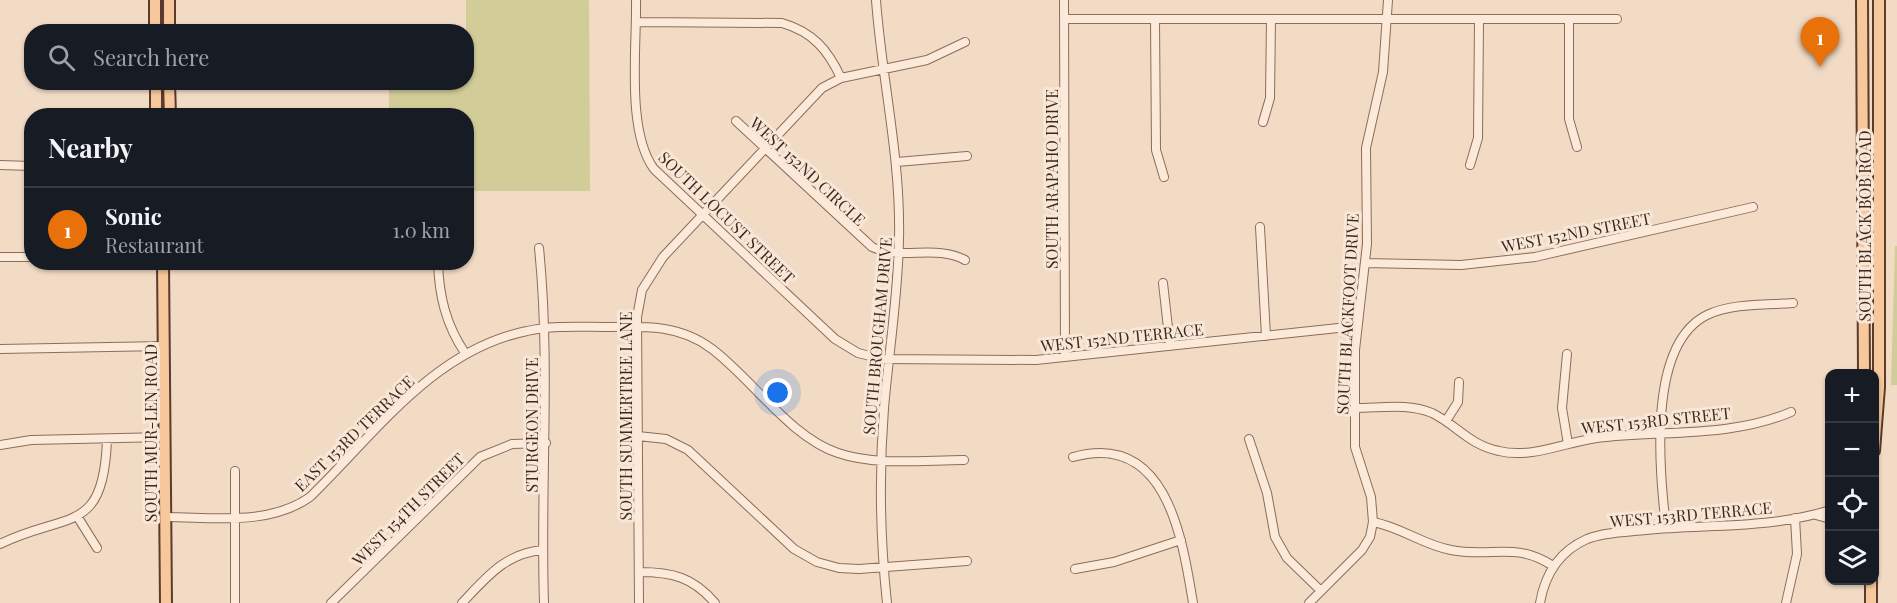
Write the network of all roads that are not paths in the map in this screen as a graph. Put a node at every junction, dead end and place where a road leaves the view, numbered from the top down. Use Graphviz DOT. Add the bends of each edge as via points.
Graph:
graph roads {
  1 [pos="155,0"];
  2 [pos="169,0"];
  3 [pos="636,0"];
  4 [pos="876,0"];
  5 [pos="1064,0"];
  6 [pos="1388,0"];
  7 [pos="1862,0"];
  8 [pos="1879,0"];
  9 [pos="1064,19"];
  10 [pos="1155,19"];
  11 [pos="1271,19"];
  12 [pos="1388,20"];
  13 [pos="1479,20"];
  14 [pos="1569,20"];
  15 [pos="1617,20"];
  16 [pos="636,22"];
  17 [pos="155,24"];
  18 [pos="169,24"];
  19 [pos="965,42"];
  20 [pos="884,69"];
  21 [pos="841,78"];
  22 [pos="156,90"];
  23 [pos="163,90"];
  24 [pos="170,90"];
  25 [pos="170,96"];
  26 [pos="156,108"];
  27 [pos="170,108"];
  28 [pos="736,121"];
  29 [pos="1263,122"];
  30 [pos="1862,139"];
  31 [pos="1577,147"];
  32 [pos="765,148"];
  33 [pos="967,156"];
  34 [pos="897,162"];
  35 [pos="0,165"];
  36 [pos="1470,165"];
  37 [pos="24,166"];
  38 [pos="1164,177"];
  39 [pos="1879,197"];
  40 [pos="1753,207"];
  41 [pos="703,215"];
  42 [pos="1260,227"];
  43 [pos="539,248"];
  44 [pos="899,251"];
  45 [pos="0,257"];
  46 [pos="24,257"];
  47 [pos="965,260"];
  48 [pos="1365,263"];
  49 [pos="163,270"];
  50 [pos="438,270"];
  51 [pos="1163,283"];
  52 [pos="1793,303"];
  53 [pos="638,326"];
  54 [pos="1357,326"];
  55 [pos="544,328"];
  56 [pos="1266,336"];
  57 [pos="164,346"];
  58 [pos="1170,346"];
  59 [pos="0,349"];
  60 [pos="465,353"];
  61 [pos="1567,354"];
  62 [pos="1065,357"];
  63 [pos="890,359"];
  64 [pos="1864,369"];
  65 [pos="1459,382"];
  66 [pos="1355,408"];
  67 [pos="1791,412"];
  68 [pos="1446,421"];
  69 [pos="1877,423"];
  70 [pos="1659,434"];
  71 [pos="638,436"];
  72 [pos="165,437"];
  73 [pos="107,439"];
  74 [pos="1249,439"];
  75 [pos="546,443"];
  76 [pos="1568,444"];
  77 [pos="0,445"];
  78 [pos="1073,457"];
  79 [pos="881,459"];
  80 [pos="964,460"];
  81 [pos="235,471"];
  82 [pos="1825,512"];
  83 [pos="1815,515"];
  84 [pos="77,516"];
  85 [pos="165,517"];
  86 [pos="235,517"];
  87 [pos="1795,518"];
  88 [pos="1825,518"];
  89 [pos="1373,522"];
  90 [pos="1666,528"];
  91 [pos="1181,540"];
  92 [pos="0,544"];
  93 [pos="97,548"];
  94 [pos="543,550"];
  95 [pos="967,561"];
  96 [pos="1553,566"];
  97 [pos="883,567"];
  98 [pos="1075,569"];
  99 [pos="639,572"];
  100 [pos="1871,585"];
  101 [pos="1320,590"];
  102 [pos="166,603"];
  103 [pos="235,603"];
  104 [pos="331,603"];
  105 [pos="462,603"];
  106 [pos="544,603"];
  107 [pos="639,603"];
  108 [pos="715,603"];
  109 [pos="887,603"];
  110 [pos="1193,603"];
  111 [pos="1309,603"];
  112 [pos="1540,603"];
  113 [pos="1786,603"];
  114 [pos="1871,603"];
  1 -- 17 [label="main road"];
  2 -- 18 [label="main road"];
  3 -- 16 [label="street, SOUTH LOCUST STREET"];
  4 -- 20 [label="street, SOUTH BROUGHAM DRIVE"];
  5 -- 9 [label="street, SOUTH ARAPAHO DRIVE"];
  6 -- 12 [label="street, SOUTH BLACKFOOT DRIVE"];
  7 -- 30 [label="main road, SOUTH BLACK BOB ROAD"];
  8 -- 39 [label="main road, SOUTH BLACK BOB ROAD"];
  9 -- 10 [label="street"];
  9 -- 62 [label="street, SOUTH ARAPAHO DRIVE"];
  10 -- 11 [label="street"];
  10 -- 38 [label="street" via="1156,150"];
  11 -- 12 [label="street"];
  11 -- 29 [label="street" via="1270,98"];
  12 -- 13 [label="street"];
  12 -- 48 [label="street, SOUTH BLACKFOOT DRIVE" via="1383,72 1366,148"];
  13 -- 14 [label="street"];
  13 -- 36 [label="street" via="1478,138"];
  14 -- 15 [label="street"];
  14 -- 31 [label="street" via="1569,119"];
  16 -- 21 [label="street" via="782,23 820,43"];
  16 -- 41 [label="street, SOUTH LOCUST STREET" via="639,142 654,169"];
  19 -- 20 [label="street" via="927,60"];
  20 -- 21 [label="street"];
  20 -- 34 [label="street, SOUTH BROUGHAM DRIVE"];
  21 -- 32 [label="street" via="822,88"];
  22 -- 26 [label="main road"];
  23 -- 25 [label="main road"];
  24 -- 25 [label="main road"];
  25 -- 27 [label="main road"];
  28 -- 32 [label="street, WEST 152ND CIRCLE"];
  30 -- 39 [label="main road" via="1870,141 1873,148 1873,182"];
  30 -- 64 [label="main road, SOUTH BLACK BOB ROAD"];
  32 -- 41 [label="street"];
  32 -- 44 [label="street, WEST 152ND CIRCLE" via="872,247"];
  33 -- 34 [label="street"];
  34 -- 44 [label="street, SOUTH BROUGHAM DRIVE"];
  35 -- 37 [label="street"];
  39 -- 69 [label="main road, SOUTH BLACK BOB ROAD"];
  40 -- 48 [label="street, WEST 152ND STREET" via="1535,257 1461,265"];
  41 -- 53 [label="street, SOUTH SUMMERTREE LANE" via="648,279 639,304"];
  41 -- 63 [label="street, SOUTH LOCUST STREET" via="845,346 873,358"];
  42 -- 56 [label="street"];
  43 -- 55 [label="street, STURGEON DRIVE"];
  44 -- 47 [label="street, WEST 152ND CIRCLE" via="951,252"];
  44 -- 63 [label="street, SOUTH BROUGHAM DRIVE"];
  45 -- 46 [label="street"];
  48 -- 54 [label="street, SOUTH BLACKFOOT DRIVE"];
  49 -- 57 [label="main road, SOUTH MUR-LEN ROAD"];
  50 -- 60 [label="street" via="445,312"];
  51 -- 58 [label="street"];
  52 -- 70 [label="street" via="1717,312 1691,326 1673,359"];
  53 -- 55 [label="street"];
  53 -- 71 [label="street, SOUTH SUMMERTREE LANE"];
  53 -- 79 [label="street" via="671,329 702,342 811,439 837,453"];
  54 -- 56 [label="street, WEST 152ND TERRACE"];
  54 -- 66 [label="street, SOUTH BLACKFOOT DRIVE"];
  55 -- 60 [label="street, EAST 153RD TERRACE" via="508,336"];
  55 -- 75 [label="street, STURGEON DRIVE"];
  56 -- 58 [label="street, WEST 152ND TERRACE"];
  57 -- 59 [label="street"];
  57 -- 72 [label="main road, SOUTH MUR-LEN ROAD"];
  58 -- 62 [label="street, WEST 152ND TERRACE"];
  60 -- 86 [label="street, EAST 153RD TERRACE" via="420,387 310,497 278,514"];
  61 -- 76 [label="street" via="1562,408"];
  62 -- 63 [label="street, WEST 152ND TERRACE"];
  63 -- 79 [label="street, SOUTH BROUGHAM DRIVE"];
  65 -- 68 [label="street" via="1458,402"];
  66 -- 68 [label="street, WEST 153RD STREET" via="1411,407"];
  66 -- 89 [label="street, SOUTH BLACKFOOT DRIVE" via="1354,447 1371,497"];
  67 -- 70 [label="street, WEST 153RD STREET" via="1741,425"];
  68 -- 76 [label="street, WEST 153RD STREET" via="1474,443 1500,452 1534,452"];
  70 -- 76 [label="street, WEST 153RD STREET" via="1595,438"];
  70 -- 90 [label="street"];
  71 -- 97 [label="street" via="666,440 688,450 794,549 808,557 839,568"];
  71 -- 99 [label="street, SOUTH SUMMERTREE LANE"];
  72 -- 73 [label="street"];
  72 -- 85 [label="main road, SOUTH MUR-LEN ROAD"];
  73 -- 77 [label="street" via="30,440"];
  73 -- 84 [label="street" via="103,485 87,509"];
  74 -- 101 [label="street" via="1264,479 1280,548"];
  75 -- 94 [label="street, STURGEON DRIVE"];
  75 -- 104 [label="street, WEST 154TH STREET" via="512,444 480,457"];
  78 -- 91 [label="street" via="1104,452 1138,463 1154,480"];
  79 -- 80 [label="street"];
  79 -- 97 [label="street, SOUTH BROUGHAM DRIVE"];
  81 -- 86 [label="street"];
  82 -- 83 [label="street, WEST 153RD TERRACE"];
  83 -- 87 [label="street, WEST 153RD TERRACE"];
  83 -- 88 [label="street, WEST 153RD TERRACE"];
  84 -- 92 [label="street" via="62,525"];
  84 -- 93 [label="street"];
  85 -- 86 [label="street, EAST 153RD TERRACE"];
  85 -- 102 [label="main road, SOUTH MUR-LEN ROAD"];
  86 -- 103 [label="street"];
  87 -- 90 [label="street, WEST 153RD TERRACE"];
  87 -- 113 [label="street" via="1797,554"];
  89 -- 96 [label="street" via="1448,550 1482,554 1515,550 1535,555"];
  89 -- 101 [label="street, SOUTH BLACKFOOT DRIVE" via="1362,550"];
  90 -- 96 [label="street, WEST 153RD TERRACE" via="1587,539"];
  91 -- 98 [label="street" via="1114,562"];
  91 -- 110 [label="street"];
  94 -- 105 [label="street" via="506,560"];
  94 -- 106 [label="street, STURGEON DRIVE"];
  95 -- 97 [label="street"];
  96 -- 112 [label="street"];
  97 -- 109 [label="street, SOUTH BROUGHAM DRIVE"];
  99 -- 107 [label="street, SOUTH SUMMERTREE LANE"];
  99 -- 108 [label="street" via="681,576 702,588"];
  100 -- 114 [label="main road"];
  101 -- 111 [label="street, SOUTH BLACKFOOT DRIVE"];
}
